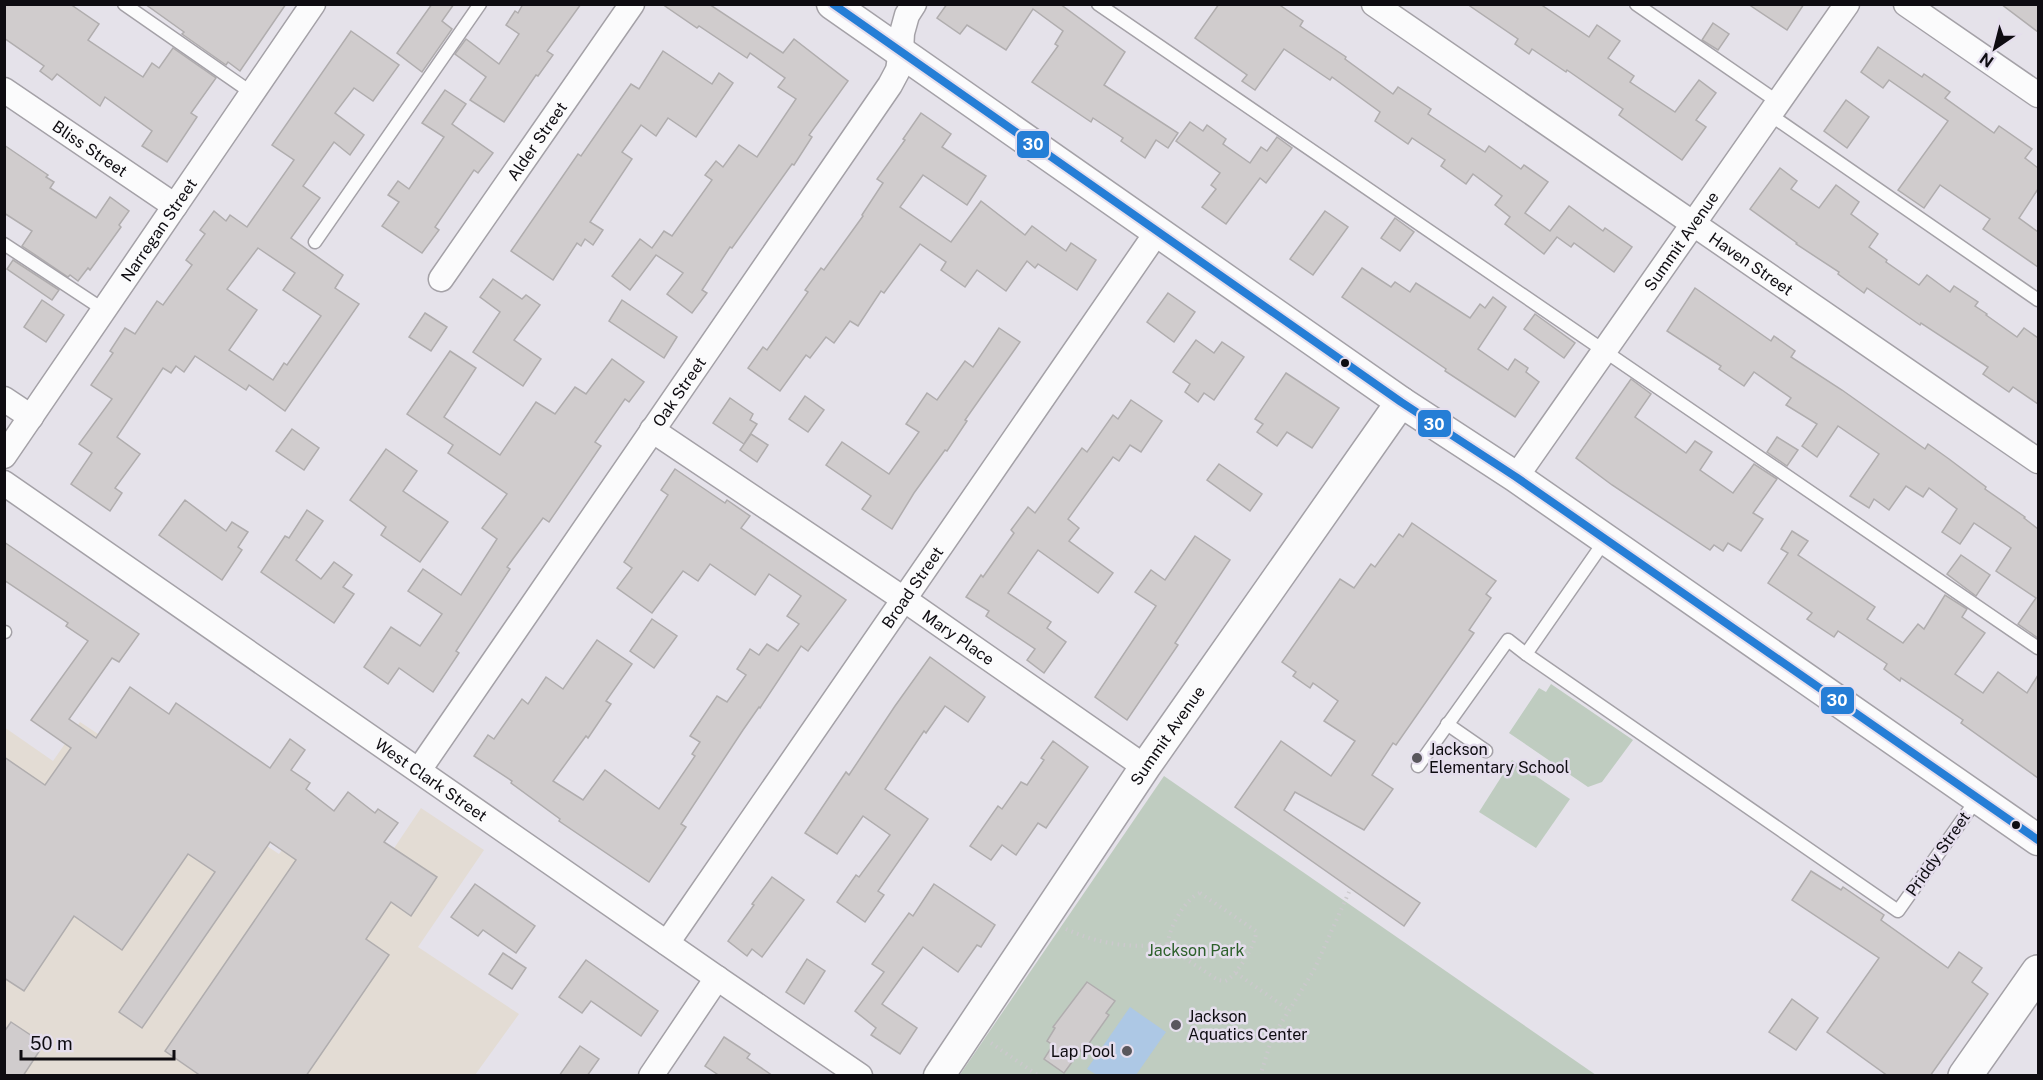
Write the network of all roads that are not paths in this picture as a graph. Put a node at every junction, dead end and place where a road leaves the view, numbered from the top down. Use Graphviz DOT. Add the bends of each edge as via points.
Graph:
graph roads {
  1 [pos="124,4"];
  2 [pos="313,4"];
  3 [pos="480,4"];
  4 [pos="632,4"];
  5 [pos="832,4"];
  6 [pos="914,4"];
  7 [pos="1098,4"];
  8 [pos="1374,4"];
  9 [pos="1636,4"];
  10 [pos="1847,4"];
  11 [pos="1906,4"];
  12 [pos="901,51"];
  13 [pos="4,90"];
  14 [pos="252,93"];
  15 [pos="2038,95"];
  16 [pos="1774,108"];
  17 [pos="175,206"];
  18 [pos="1694,224"];
  19 [pos="1157,232"];
  20 [pos="315,242"];
  21 [pos="4,243"];
  22 [pos="441,279"];
  23 [pos="2038,300"];
  24 [pos="104,310"];
  25 [pos="1604,352"];
  26 [pos="4,399"];
  27 [pos="1401,402"];
  28 [pos="31,417"];
  29 [pos="652,430"];
  30 [pos="4,456"];
  31 [pos="2038,460"];
  32 [pos="1516,477"];
  33 [pos="4,483"];
  34 [pos="1606,539"];
  35 [pos="905,600"];
  36 [pos="2038,648"];
  37 [pos="1526,654"];
  38 [pos="1448,724"];
  39 [pos="1486,751"];
  40 [pos="1418,766"];
  41 [pos="1145,767"];
  42 [pos="419,770"];
  43 [pos="1978,798"];
  44 [pos="2038,840"];
  45 [pos="667,943"];
  46 [pos="2038,972"];
  47 [pos="717,978"];
  48 [pos="651,1076"];
  49 [pos="860,1076"];
  50 [pos="939,1076"];
  51 [pos="1965,1076"];
  1 -- 14 [label="lane"];
  2 -- 14 [label="street, Narregan Street"];
  3 -- 20 [label="lane"];
  4 -- 22 [label="street, Alder Street"];
  5 -- 12 [label="street"];
  6 -- 12 [label="street, Oak Street" via="902,33"];
  7 -- 25 [label="lane"];
  8 -- 18 [label="street, Haven Street"];
  9 -- 16 [label="lane"];
  10 -- 16 [label="street, Summit Avenue"];
  11 -- 15 [label="street"];
  12 -- 19 [label="street"];
  12 -- 29 [label="street, Oak Street" via="890,85"];
  13 -- 17 [label="street, Bliss Street"];
  14 -- 17 [label="street, Narregan Street"];
  16 -- 18 [label="street, Summit Avenue"];
  16 -- 23 [label="lane"];
  17 -- 24 [label="street, Narregan Street"];
  18 -- 25 [label="street, Summit Avenue"];
  18 -- 31 [label="street, Haven Street"];
  19 -- 27 [label="street"];
  19 -- 35 [label="street, Broad Street"];
  21 -- 24 [label="lane"];
  24 -- 28 [label="street, Narregan Street"];
  25 -- 32 [label="street, Summit Avenue"];
  25 -- 36 [label="lane"];
  26 -- 28 [label="street"];
  27 -- 32 [label="street"];
  27 -- 41 [label="street, Summit Avenue"];
  28 -- 30 [label="street, Narregan Street"];
  29 -- 35 [label="street, Mary Place"];
  29 -- 42 [label="street, Oak Street"];
  32 -- 34 [label="street"];
  33 -- 42 [label="street, West Clark Street"];
  34 -- 37 [label="lane"];
  34 -- 43 [label="street"];
  35 -- 41 [label="street, Mary Place"];
  35 -- 45 [label="street, Broad Street"];
  37 -- 38 [label="lane" via="1508,640"];
  37 -- 43 [label="lane, Priddy Street" via="1898,911"];
  38 -- 39 [label="lane"];
  38 -- 40 [label="lane"];
  41 -- 50 [label="street, Summit Avenue"];
  42 -- 45 [label="street, West Clark Street"];
  43 -- 44 [label="street"];
  45 -- 47 [label="street, West Clark Street"];
  46 -- 51 [label="main road"];
  47 -- 48 [label="street"];
  47 -- 49 [label="street, West Clark Street"];
}
